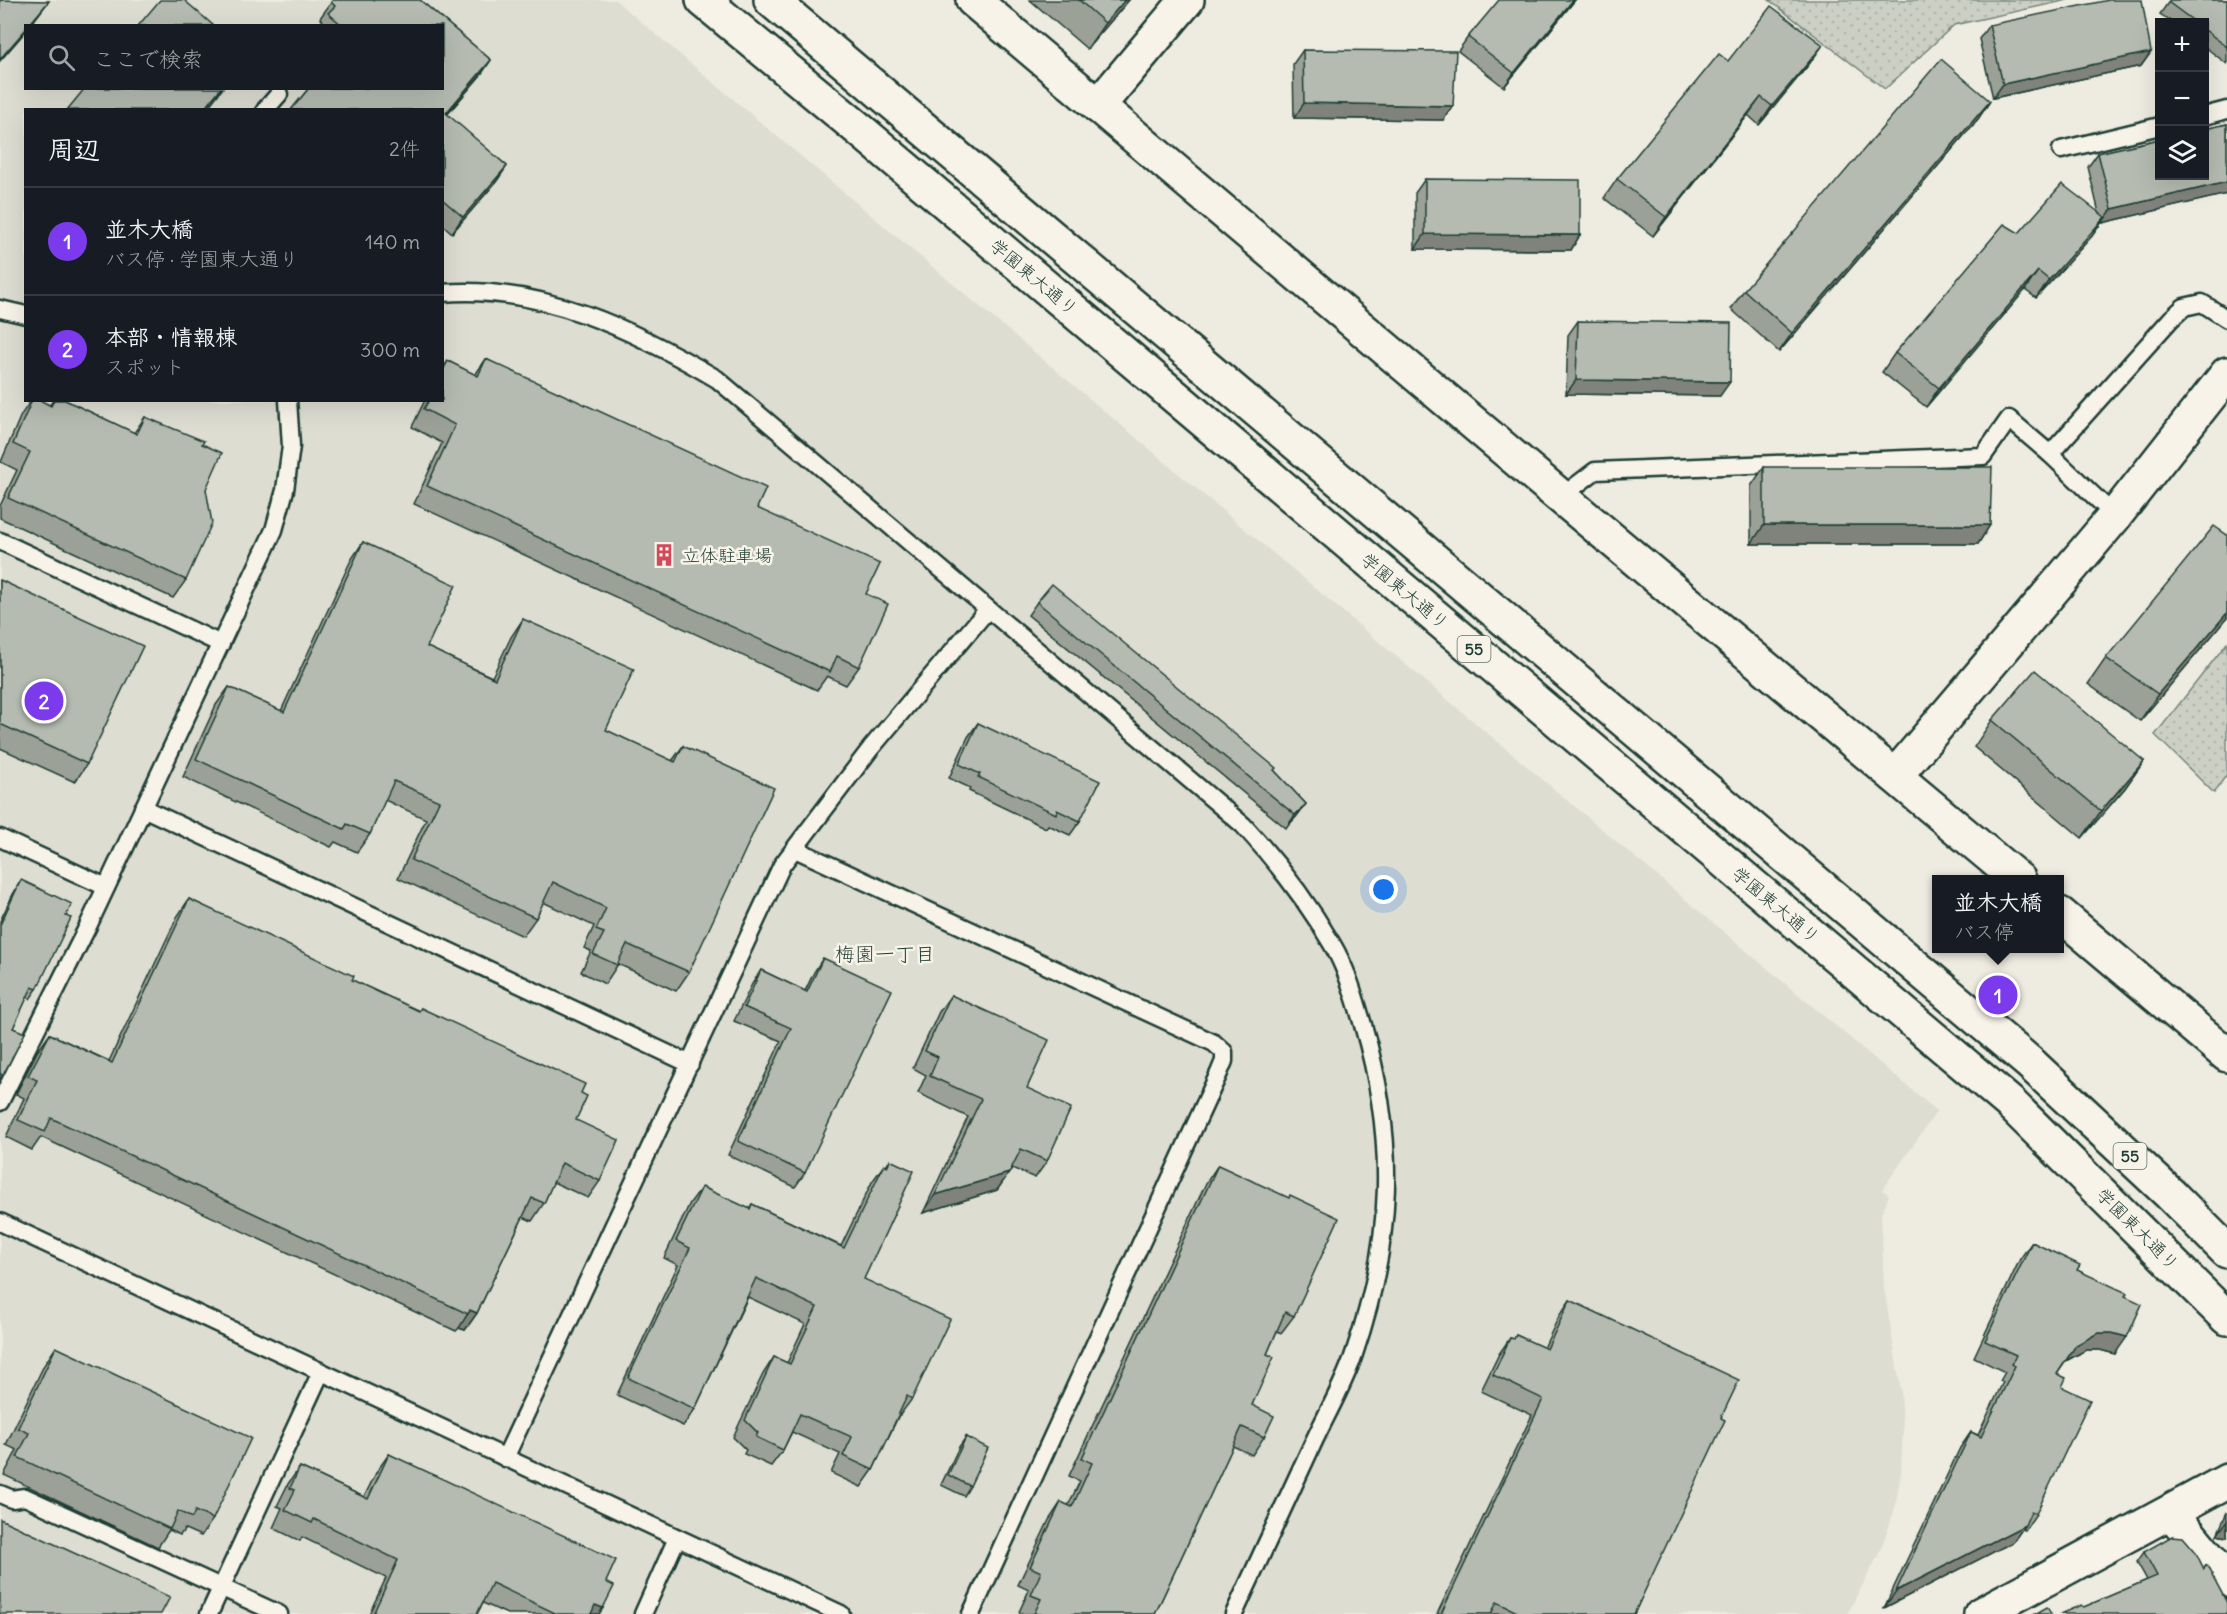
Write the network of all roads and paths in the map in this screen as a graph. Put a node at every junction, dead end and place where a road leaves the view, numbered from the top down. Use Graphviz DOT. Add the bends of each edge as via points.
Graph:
graph roads {
  1 [pos="703,0"];
  2 [pos="771,0"];
  3 [pos="973,0"];
  4 [pos="1187,0"];
  5 [pos="279,94"];
  6 [pos="1098,106"];
  7 [pos="266,108"];
  8 [pos="2227,110"];
  9 [pos="2209,115"];
  10 [pos="2155,127"];
  11 [pos="2061,150"];
  12 [pos="444,293"];
  13 [pos="0,309"];
  14 [pos="24,315"];
  15 [pos="2227,319"];
  16 [pos="2227,374"];
  17 [pos="288,402"];
  18 [pos="2050,454"];
  19 [pos="1561,497"];
  20 [pos="2115,516"];
  21 [pos="0,541"];
  22 [pos="988,609"];
  23 [pos="221,644"];
  24 [pos="1894,776"];
  25 [pos="143,808"];
  26 [pos="0,838"];
  27 [pos="795,849"];
  28 [pos="2014,875"];
  29 [pos="106,887"];
  30 [pos="2064,917"];
  31 [pos="2227,1055"];
  32 [pos="690,1064"];
  33 [pos="0,1102"];
  34 [pos="0,1222"];
  35 [pos="2227,1251"];
  36 [pos="2227,1318"];
  37 [pos="321,1372"];
  38 [pos="506,1458"];
  39 [pos="2227,1481"];
  40 [pos="0,1494"];
  41 [pos="2170,1512"];
  42 [pos="677,1538"];
  43 [pos="2227,1580"];
  44 [pos="221,1588"];
  45 [pos="209,1614"];
  46 [pos="279,1614"];
  47 [pos="643,1614"];
  48 [pos="841,1614"];
  49 [pos="971,1614"];
  50 [pos="1234,1614"];
  51 [pos="1981,1614"];
  1 -- 36 [label="main road, 学園東大通り / 55" via="2010,1103"];
  2 -- 35 [label="main road, 55" via="2031,1064"];
  3 -- 6 [label="main road"];
  4 -- 6 [label="main road"];
  5 -- 7 [label="lane"];
  6 -- 19 [label="main road"];
  8 -- 9 [label="lane"];
  10 -- 11 [label="lane"];
  12 -- 22 [label="lane" via="507,295 573,310 680,357 717,379"];
  13 -- 14 [label="lane"];
  15 -- 18 [label="lane" via="2202,303 2184,307"];
  16 -- 20 [label="main road"];
  17 -- 23 [label="lane" via="291,446 274,530"];
  18 -- 19 [label="lane" via="2008,419 1983,456 1595,471"];
  18 -- 20 [label="lane"];
  19 -- 24 [label="main road"];
  20 -- 24 [label="main road"];
  21 -- 23 [label="lane"];
  22 -- 27 [label="lane" via="871,748"];
  22 -- 50 [label="lane" via="1209,795 1276,860 1334,946 1353,992 1377,1075 1385,1131 1386,1212 1368,1310 1353,1357"];
  23 -- 25 [label="lane"];
  24 -- 28 [label="main road"];
  25 -- 29 [label="lane"];
  25 -- 32 [label="lane"];
  26 -- 29 [label="lane"];
  27 -- 32 [label="lane" via="782,865"];
  27 -- 49 [label="lane" via="1214,1043 1224,1052 1219,1073"];
  29 -- 33 [label="lane"];
  30 -- 31 [label="main road"];
  32 -- 38 [label="lane"];
  34 -- 37 [label="lane"];
  37 -- 38 [label="lane"];
  37 -- 44 [label="lane"];
  38 -- 42 [label="lane"];
  39 -- 41 [label="main road"];
  40 -- 44 [label="lane" via="12,1499 25,1497"];
  41 -- 43 [label="main road"];
  41 -- 51 [label="main road"];
  42 -- 47 [label="lane"];
  42 -- 48 [label="lane"];
  44 -- 45 [label="lane"];
  44 -- 46 [label="lane"];
}
